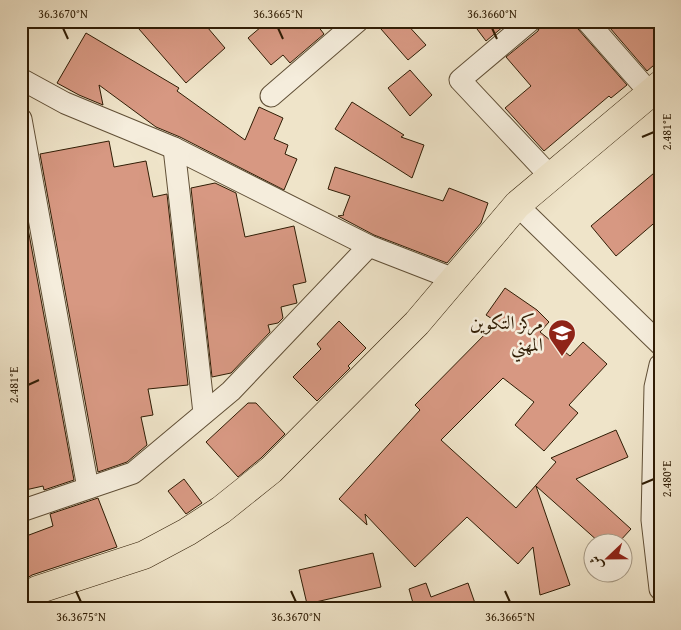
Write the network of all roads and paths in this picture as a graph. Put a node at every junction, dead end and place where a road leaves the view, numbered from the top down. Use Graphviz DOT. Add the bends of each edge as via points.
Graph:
graph roads {
  1 [pos="358,21"];
  2 [pos="530,21"];
  3 [pos="587,21"];
  4 [pos="21,79"];
  5 [pos="655,89"];
  6 [pos="271,96"];
  7 [pos="21,119"];
  8 [pos="174,148"];
  9 [pos="551,177"];
  10 [pos="517,205"];
  11 [pos="369,246"];
  12 [pos="454,279"];
  13 [pos="660,344"];
  14 [pos="660,365"];
  15 [pos="204,413"];
  16 [pos="88,488"];
  17 [pos="21,511"];
  18 [pos="660,589"];
  19 [pos="21,602"];
  1 -- 6 [label="street"];
  2 -- 9 [label="street" via="460,80"];
  3 -- 5 [label="street"];
  4 -- 8 [label="street" via="65,103"];
  5 -- 9 [label="main road"];
  7 -- 16 [label="street"];
  8 -- 11 [label="street"];
  8 -- 15 [label="street"];
  9 -- 10 [label="main road"];
  10 -- 12 [label="main road"];
  10 -- 13 [label="street"];
  11 -- 12 [label="street"];
  11 -- 15 [label="street" via="231,391"];
  12 -- 19 [label="main road" via="417,323 271,470 221,510 144,555 37,590"];
  14 -- 18 [label="street" via="655,387 652,520"];
  15 -- 16 [label="street" via="133,473"];
  16 -- 17 [label="street"];
}
